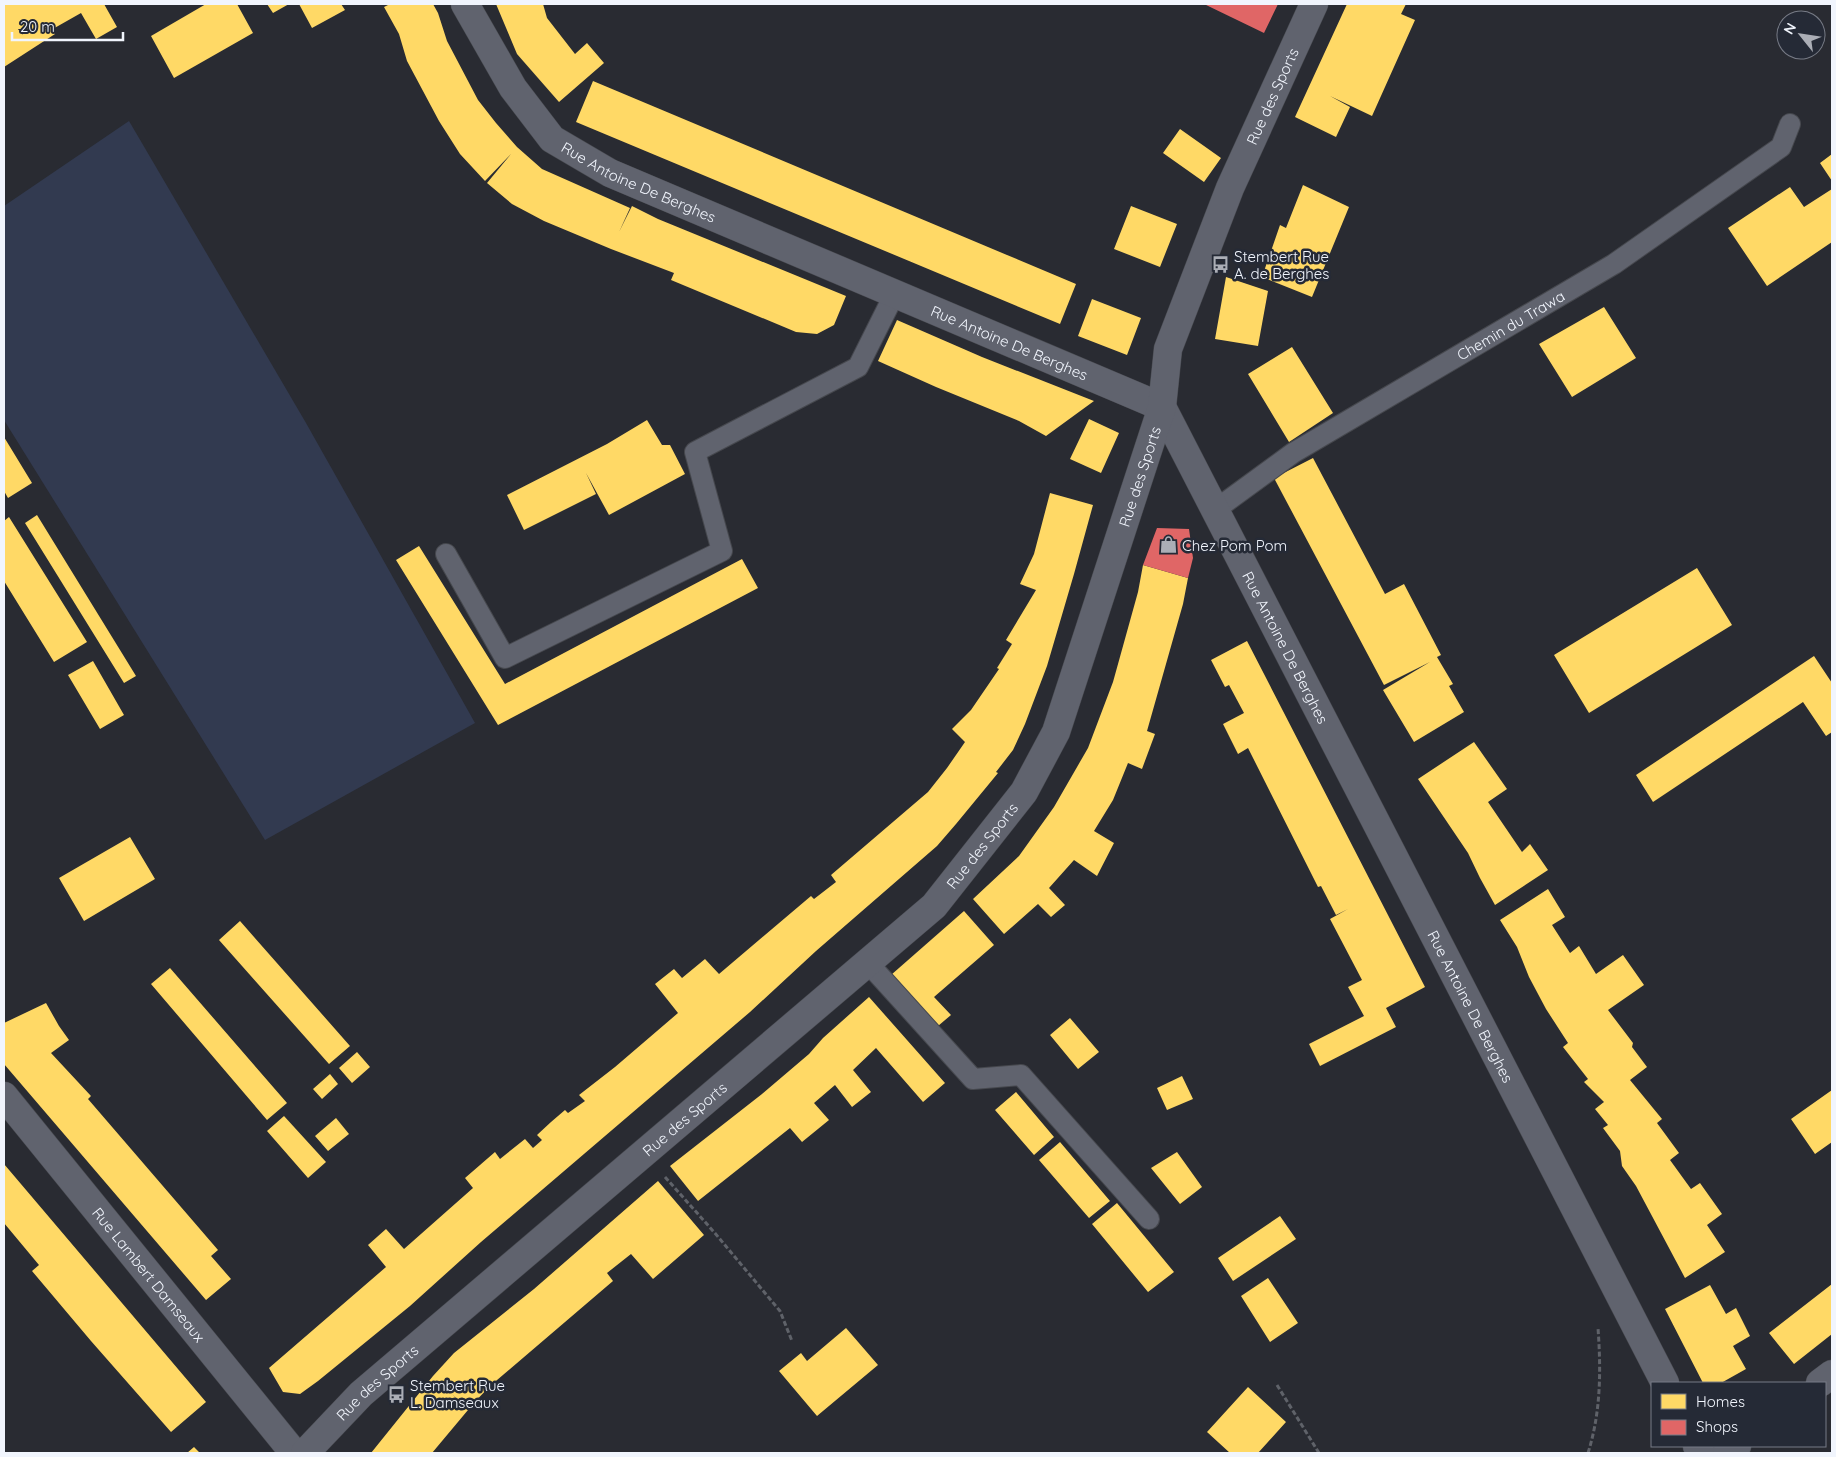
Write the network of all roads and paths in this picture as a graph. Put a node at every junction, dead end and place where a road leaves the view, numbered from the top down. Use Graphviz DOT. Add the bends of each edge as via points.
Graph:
graph roads {
  1 [pos="465,4"];
  2 [pos="1314,4"];
  3 [pos="1790,124"];
  4 [pos="895,294"];
  5 [pos="1162,407"];
  6 [pos="1215,510"];
  7 [pos="446,554"];
  8 [pos="868,963"];
  9 [pos="4,1096"];
  10 [pos="644,1153"];
  11 [pos="1149,1219"];
  12 [pos="1615,1287"];
  13 [pos="792,1341"];
  14 [pos="1832,1374"];
  15 [pos="1664,1382"];
  16 [pos="1821,1382"];
  17 [pos="1277,1385"];
  18 [pos="294,1453"];
  19 [pos="305,1453"];
  20 [pos="1319,1453"];
  21 [pos="1588,1453"];
  1 -- 4 [label="street, Rue Antoine De Berghes" via="513,88 552,139 610,173"];
  2 -- 5 [label="street, Rue des Sports" via="1230,188 1168,349"];
  3 -- 6 [label="lane, Chemin du Trawa" via="1781,147 1614,264 1293,453"];
  4 -- 5 [label="street, Rue Antoine De Berghes"];
  4 -- 7 [label="lane" via="858,367 695,452 722,551 505,658"];
  5 -- 6 [label="street, Rue Antoine De Berghes"];
  5 -- 8 [label="street, Rue des Sports" via="1052,741 1024,792 934,906"];
  6 -- 12 [label="street, Rue Antoine De Berghes"];
  8 -- 10 [label="street, Rue des Sports"];
  8 -- 11 [label="lane" via="973,1079 1021,1075"];
  9 -- 18 [label="street, Rue Lambert Damseaux"];
  10 -- 13 [label="path" via="780,1311"];
  10 -- 19 [label="street, Rue des Sports" via="361,1394"];
  12 -- 15 [label="street, Rue Antoine De Berghes"];
  12 -- 21 [label="path" via="1597,1322 1601,1365 1598,1408"];
  14 -- 16 [label="street"];
  17 -- 20 [label="path"];
}
